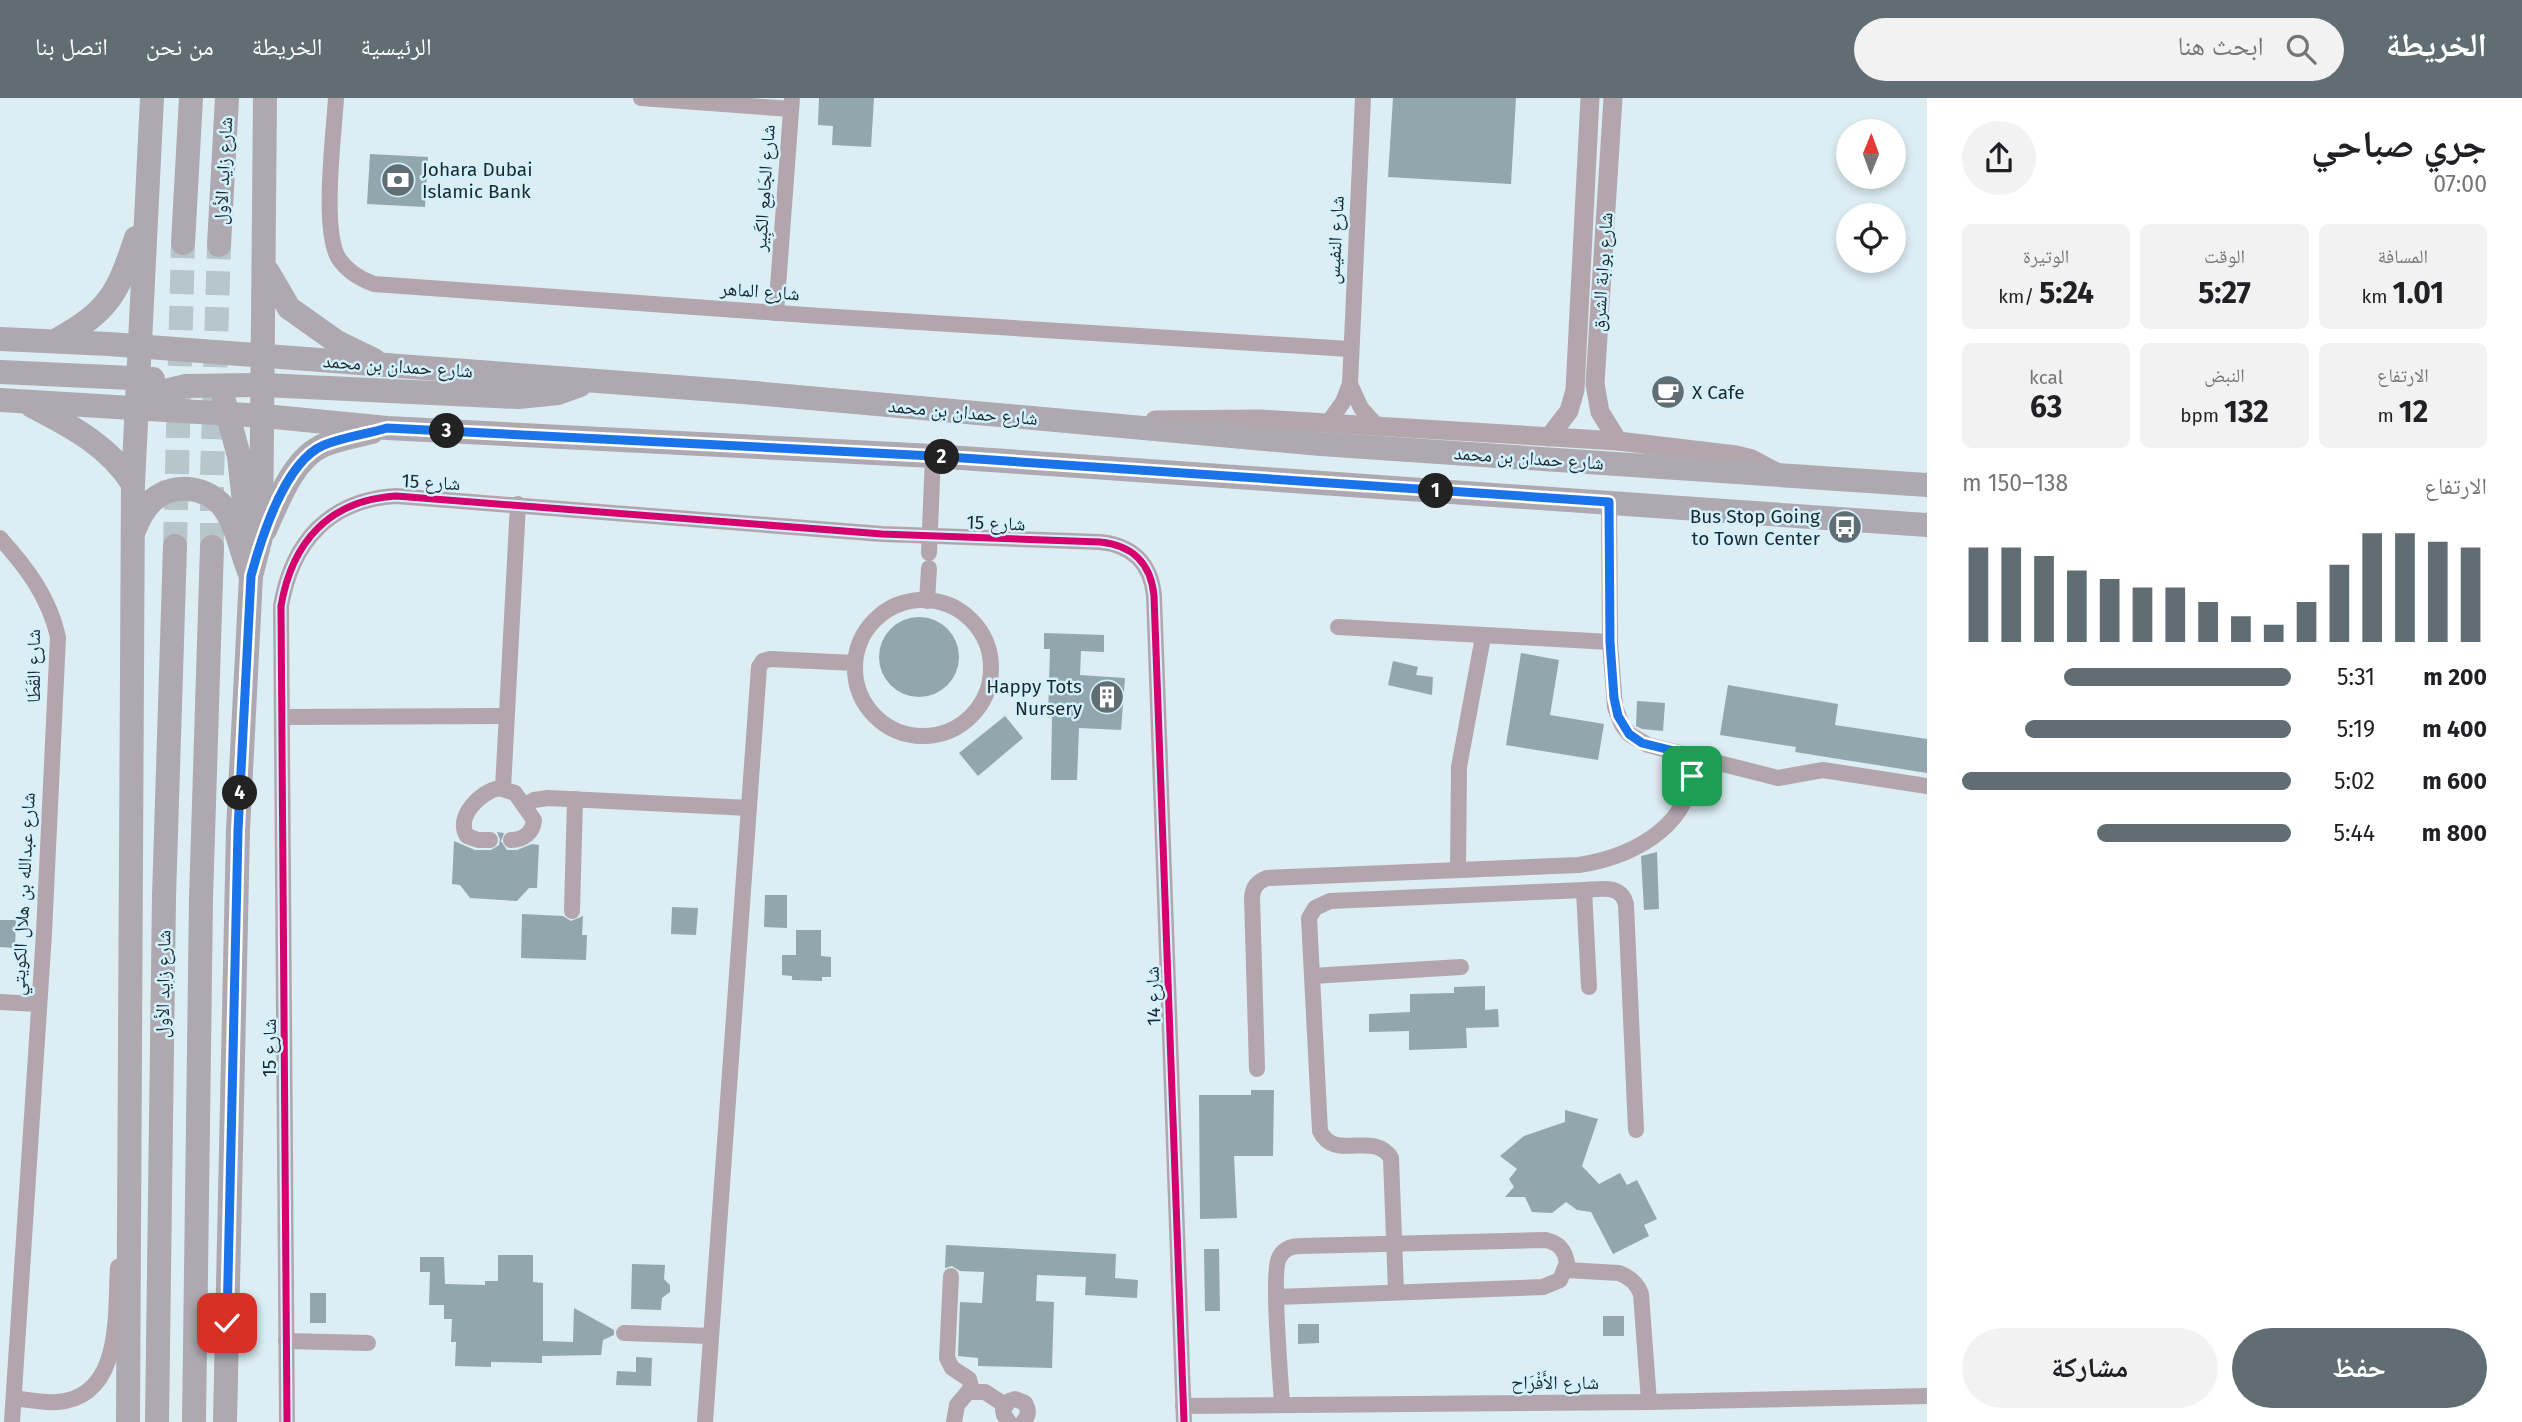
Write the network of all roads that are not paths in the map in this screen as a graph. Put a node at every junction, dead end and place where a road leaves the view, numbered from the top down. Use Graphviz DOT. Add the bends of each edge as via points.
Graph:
graph roads {
  1 [pos="152,98"];
  2 [pos="191,98"];
  3 [pos="227,98"];
  4 [pos="265,98"];
  5 [pos="335,98"];
  6 [pos="642,98"];
  7 [pos="1363,98"];
  8 [pos="1590,98"];
  9 [pos="1613,98"];
  10 [pos="791,103"];
  11 [pos="145,210"];
  12 [pos="183,243"];
  13 [pos="219,245"];
  14 [pos="265,268"];
  15 [pos="776,313"];
  16 [pos="0,339"];
  17 [pos="55,341"];
  18 [pos="140,346"];
  19 [pos="1350,349"];
  20 [pos="264,356"];
  21 [pos="384,365"];
  22 [pos="0,372"];
  23 [pos="138,379"];
  24 [pos="590,381"];
  25 [pos="215,382"];
  26 [pos="1350,384"];
  27 [pos="264,385"];
  28 [pos="11,400"];
  29 [pos="137,408"];
  30 [pos="229,414"];
  31 [pos="264,416"];
  32 [pos="1328,423"];
  33 [pos="1101,425"];
  34 [pos="1377,426"];
  35 [pos="387,428"];
  36 [pos="1549,437"];
  37 [pos="1618,441"];
  38 [pos="933,456"];
  39 [pos="1782,475"];
  40 [pos="133,484"];
  41 [pos="1927,485"];
  42 [pos="1609,502"];
  43 [pos="518,504"];
  44 [pos="1927,525"];
  45 [pos="132,533"];
  46 [pos="930,536"];
  47 [pos="261,537"];
  48 [pos="0,538"];
  49 [pos="175,546"];
  50 [pos="212,547"];
  51 [pos="1149,570"];
  52 [pos="251,576"];
  53 [pos="927,601"];
  54 [pos="1338,627"];
  55 [pos="1483,637"];
  56 [pos="1610,642"];
  57 [pos="855,663"];
  58 [pos="506,716"];
  59 [pos="282,717"];
  60 [pos="53,728"];
  61 [pos="1690,755"];
  62 [pos="1927,786"];
  63 [pos="503,789"];
  64 [pos="575,799"];
  65 [pos="525,805"];
  66 [pos="748,808"];
  67 [pos="490,840"];
  68 [pos="511,840"];
  69 [pos="1458,870"];
  70 [pos="1584,890"];
  71 [pos="572,911"];
  72 [pos="1461,967"];
  73 [pos="1312,976"];
  74 [pos="1589,987"];
  75 [pos="0,1002"];
  76 [pos="38,1004"];
  77 [pos="1257,1069"];
  78 [pos="1636,1130"];
  79 [pos="130,1210"];
  80 [pos="1394,1243"];
  81 [pos="1566,1270"];
  82 [pos="951,1276"];
  83 [pos="1396,1292"];
  84 [pos="1277,1297"];
  85 [pos="624,1333"];
  86 [pos="711,1336"];
  87 [pos="286,1341"];
  88 [pos="368,1343"];
  89 [pos="972,1391"];
  90 [pos="1927,1396"];
  91 [pos="14,1398"];
  92 [pos="1649,1402"];
  93 [pos="1005,1405"];
  94 [pos="1282,1405"];
  95 [pos="1184,1414"];
  96 [pos="12,1422"];
  97 [pos="128,1422"];
  98 [pos="157,1422"];
  99 [pos="194,1422"];
  100 [pos="225,1422"];
  101 [pos="287,1422"];
  102 [pos="705,1422"];
  103 [pos="954,1422"];
  104 [pos="1009,1422"];
  105 [pos="1023,1422"];
  1 -- 11 [label="main road"];
  2 -- 12 [label="main road, شارع زايد الأول"];
  3 -- 13 [label="main road, شارع زايد الأول"];
  4 -- 14 [label="main road"];
  5 -- 15 [label="street, شارع الماهر" via="330,232 339,259 360,279 391,286"];
  6 -- 10 [label="street, شارع الجَامِع الكَبِير"];
  7 -- 19 [label="street, شارع النفيس"];
  8 -- 36 [label="street, شارع بوابة الشرق" via="1576,390 1569,411"];
  9 -- 37 [label="street, شارع بوابة الشرق" via="1595,384 1600,412"];
  10 -- 15 [label="street, شارع الجَامِع الكَبِير"];
  11 -- 17 [label="main road" via="126,267 107,303 85,325"];
  11 -- 18 [label="main road"];
  14 -- 20 [label="main road"];
  14 -- 21 [label="main road" via="289,308 337,342"];
  15 -- 19 [label="street, شارع الماهر"];
  16 -- 17 [label="main road, شارع حمدان بن محمد"];
  17 -- 18 [label="main road, شارع حمدان بن محمد"];
  18 -- 20 [label="main road, شارع حمدان بن محمد"];
  18 -- 23 [label="main road"];
  18 -- 25 [label="main road" via="184,358"];
  19 -- 26 [label="street, شارع النفيس"];
  20 -- 21 [label="main road, شارع حمدان بن محمد"];
  20 -- 25 [label="main road" via="251,368"];
  20 -- 27 [label="main road"];
  21 -- 24 [label="main road, شارع حمدان بن محمد"];
  22 -- 23 [label="main road"];
  23 -- 25 [label="main road"];
  23 -- 29 [label="main road"];
  24 -- 27 [label="main road" via="558,393 518,397"];
  24 -- 33 [label="main road, شارع حمدان بن محمد"];
  25 -- 27 [label="main road"];
  25 -- 29 [label="main road" via="170,388"];
  25 -- 30 [label="main road"];
  26 -- 32 [label="street, شارع النفيس"];
  26 -- 34 [label="street, شارع النفيس" via="1361,408"];
  27 -- 31 [label="main road"];
  28 -- 29 [label="main road, شارع حمدان بن محمد"];
  28 -- 40 [label="main road" via="61,421 106,450"];
  29 -- 30 [label="main road, شارع حمدان بن محمد"];
  29 -- 40 [label="main road"];
  30 -- 31 [label="main road, شارع حمدان بن محمد"];
  30 -- 52 [label="main road" via="243,477"];
  31 -- 35 [label="main road, شارع حمدان بن محمد"];
  31 -- 47 [label="main road"];
  32 -- 33 [label="street" via="1226,418"];
  32 -- 34 [label="street"];
  33 -- 39 [label="main road, شارع حمدان بن محمد"];
  34 -- 36 [label="street"];
  35 -- 38 [label="main road, شارع حمدان بن محمد"];
  35 -- 47 [label="main road" via="323,445 313,452 293,476"];
  36 -- 37 [label="street"];
  37 -- 39 [label="street" via="1736,455"];
  38 -- 42 [label="main road, شارع حمدان بن محمد"];
  38 -- 46 [label="street"];
  39 -- 41 [label="main road, شارع حمدان بن محمد"];
  40 -- 45 [label="main road"];
  42 -- 44 [label="main road, شارع حمدان بن محمد"];
  42 -- 56 [label="street"];
  43 -- 46 [label="street, شارع 15"];
  43 -- 58 [label="street"];
  43 -- 59 [label="street, شارع 15" via="377,497 328,519 300,550 284,590"];
  45 -- 52 [label="main road" via="145,509 163,493 176,489 201,492 230,516"];
  45 -- 79 [label="main road"];
  46 -- 51 [label="street, شارع 15" via="1115,543 1129,549"];
  46 -- 53 [label="street"];
  47 -- 52 [label="main road"];
  48 -- 60 [label="street, شارع القَطَا" via="41,590 53,615 58,637"];
  49 -- 98 [label="main road, شارع زايد الأول"];
  50 -- 99 [label="main road, شارع زايد الأول"];
  51 -- 95 [label="street, شارع 14" via="1154,596"];
  52 -- 100 [label="main road" via="238,830"];
  53 -- 57 [label="street" via="901,604 878,617 862,638"];
  53 -- 57 [label="street" via="964,614 987,646 989,686 968,719 932,735 892,729 864,701"];
  54 -- 55 [label="street"];
  55 -- 56 [label="street"];
  55 -- 69 [label="street" via="1459,767"];
  56 -- 61 [label="street" via="1614,698 1622,725 1642,743"];
  57 -- 66 [label="street" via="770,659 760,664"];
  58 -- 59 [label="street"];
  58 -- 63 [label="street"];
  59 -- 87 [label="street, شارع 15"];
  60 -- 76 [label="street, شارع عبدالله بن هلال الكويتي"];
  61 -- 62 [label="street" via="1778,778 1823,770"];
  61 -- 69 [label="street" via="1690,787 1682,807 1661,831 1629,851 1579,865"];
  63 -- 65 [label="street" via="515,793"];
  63 -- 67 [label="street" via="487,792 463,821 471,839"];
  64 -- 65 [label="street" via="541,799"];
  64 -- 66 [label="street"];
  64 -- 71 [label="street"];
  65 -- 68 [label="street" via="533,815 532,829 523,838"];
  66 -- 86 [label="street"];
  69 -- 77 [label="street" via="1267,878 1257,883 1252,897"];
  70 -- 73 [label="street" via="1325,902 1309,918"];
  70 -- 74 [label="street"];
  70 -- 78 [label="street" via="1614,889 1625,899"];
  72 -- 73 [label="street"];
  73 -- 80 [label="street" via="1320,1131 1334,1145 1375,1145 1389,1153"];
  75 -- 76 [label="street"];
  76 -- 91 [label="street, شارع عبدالله بن هلال الكويتي"];
  79 -- 91 [label="street" via="120,1246 112,1345 104,1372 96,1384 72,1399"];
  79 -- 97 [label="main road"];
  80 -- 81 [label="street" via="1546,1240 1563,1250"];
  80 -- 83 [label="street"];
  80 -- 84 [label="street" via="1287,1249 1276,1266"];
  81 -- 83 [label="street" via="1556,1283 1543,1287"];
  81 -- 92 [label="street" via="1619,1273 1636,1284 1641,1294"];
  82 -- 89 [label="street" via="947,1358 952,1368 969,1379"];
  83 -- 84 [label="street"];
  84 -- 94 [label="street"];
  85 -- 86 [label="street"];
  86 -- 102 [label="street"];
  87 -- 88 [label="street"];
  87 -- 101 [label="street, شارع 15"];
  89 -- 93 [label="street" via="985,1392"];
  89 -- 103 [label="street" via="958,1402"];
  90 -- 92 [label="street, شارع الأَفْرَاح"];
  91 -- 96 [label="street, شارع عبدالله بن هلال الكويتي"];
  92 -- 94 [label="street, شارع الأَفْرَاح"];
  93 -- 104 [label="street"];
  93 -- 105 [label="street" via="1014,1399 1025,1403 1028,1414"];
  94 -- 95 [label="street, شارع الأَفْرَاح"];
}
